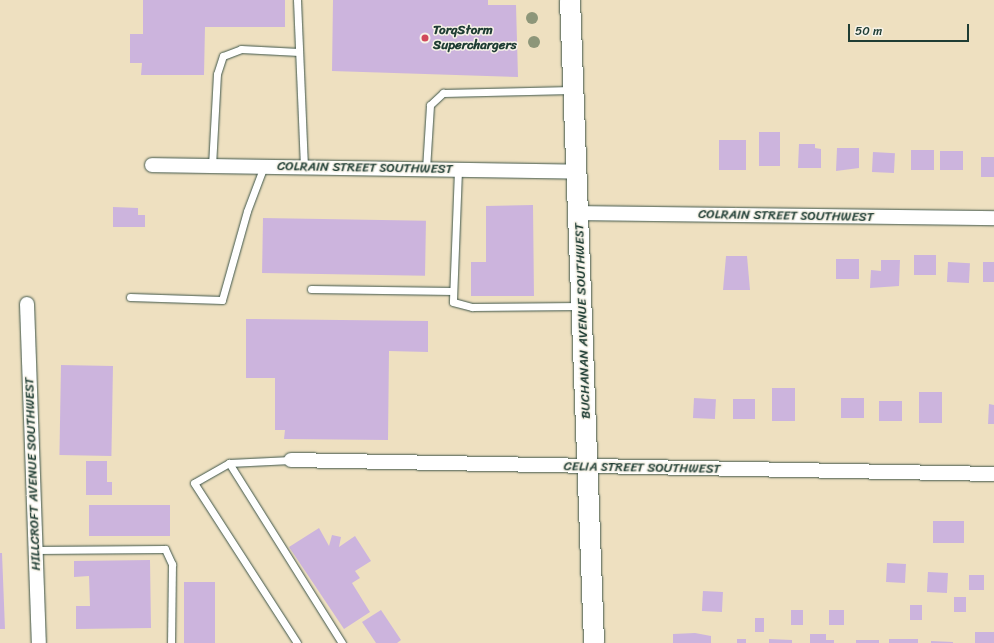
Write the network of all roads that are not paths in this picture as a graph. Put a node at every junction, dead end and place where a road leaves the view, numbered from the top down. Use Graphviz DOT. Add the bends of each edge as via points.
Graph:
graph roads {
  1 [pos="297,0"];
  2 [pos="570,0"];
  3 [pos="299,52"];
  4 [pos="574,90"];
  5 [pos="152,164"];
  6 [pos="212,166"];
  7 [pos="264,166"];
  8 [pos="304,167"];
  9 [pos="426,169"];
  10 [pos="458,170"];
  11 [pos="577,172"];
  12 [pos="579,213"];
  13 [pos="994,218"];
  14 [pos="311,289"];
  15 [pos="453,291"];
  16 [pos="130,297"];
  17 [pos="26,304"];
  18 [pos="583,306"];
  19 [pos="290,460"];
  20 [pos="229,463"];
  21 [pos="590,467"];
  22 [pos="994,474"];
  23 [pos="35,550"];
  24 [pos="39,643"];
  25 [pos="171,643"];
  26 [pos="297,643"];
  27 [pos="342,643"];
  28 [pos="594,643"];
  1 -- 3 [label="lane"];
  2 -- 4 [label="street, BUCHANAN AVENUE SOUTHWEST"];
  3 -- 6 [label="lane" via="241,49 223,56 217,74"];
  3 -- 8 [label="lane"];
  4 -- 9 [label="lane" via="443,93 430,105"];
  4 -- 11 [label="street, BUCHANAN AVENUE SOUTHWEST"];
  5 -- 6 [label="street, COLRAIN STREET SOUTHWEST"];
  6 -- 7 [label="street, COLRAIN STREET SOUTHWEST"];
  7 -- 8 [label="street, COLRAIN STREET SOUTHWEST"];
  7 -- 16 [label="lane" via="247,212 222,300"];
  8 -- 9 [label="street, COLRAIN STREET SOUTHWEST"];
  9 -- 10 [label="street, COLRAIN STREET SOUTHWEST"];
  10 -- 11 [label="street, COLRAIN STREET SOUTHWEST"];
  10 -- 15 [label="lane"];
  11 -- 12 [label="street, BUCHANAN AVENUE SOUTHWEST"];
  12 -- 13 [label="street, COLRAIN STREET SOUTHWEST"];
  12 -- 18 [label="street, BUCHANAN AVENUE SOUTHWEST"];
  14 -- 15 [label="lane"];
  15 -- 18 [label="lane" via="453,302 472,307"];
  17 -- 23 [label="street, HILLCROFT AVENUE SOUTHWEST"];
  18 -- 21 [label="street, BUCHANAN AVENUE SOUTHWEST"];
  19 -- 20 [label="lane"];
  19 -- 21 [label="street, CELIA STREET SOUTHWEST"];
  20 -- 26 [label="lane" via="194,483"];
  20 -- 27 [label="lane"];
  21 -- 22 [label="street, CELIA STREET SOUTHWEST"];
  21 -- 28 [label="street, BUCHANAN AVENUE SOUTHWEST"];
  23 -- 24 [label="street, HILLCROFT AVENUE SOUTHWEST"];
  23 -- 25 [label="lane" via="165,549 172,564"];
}
